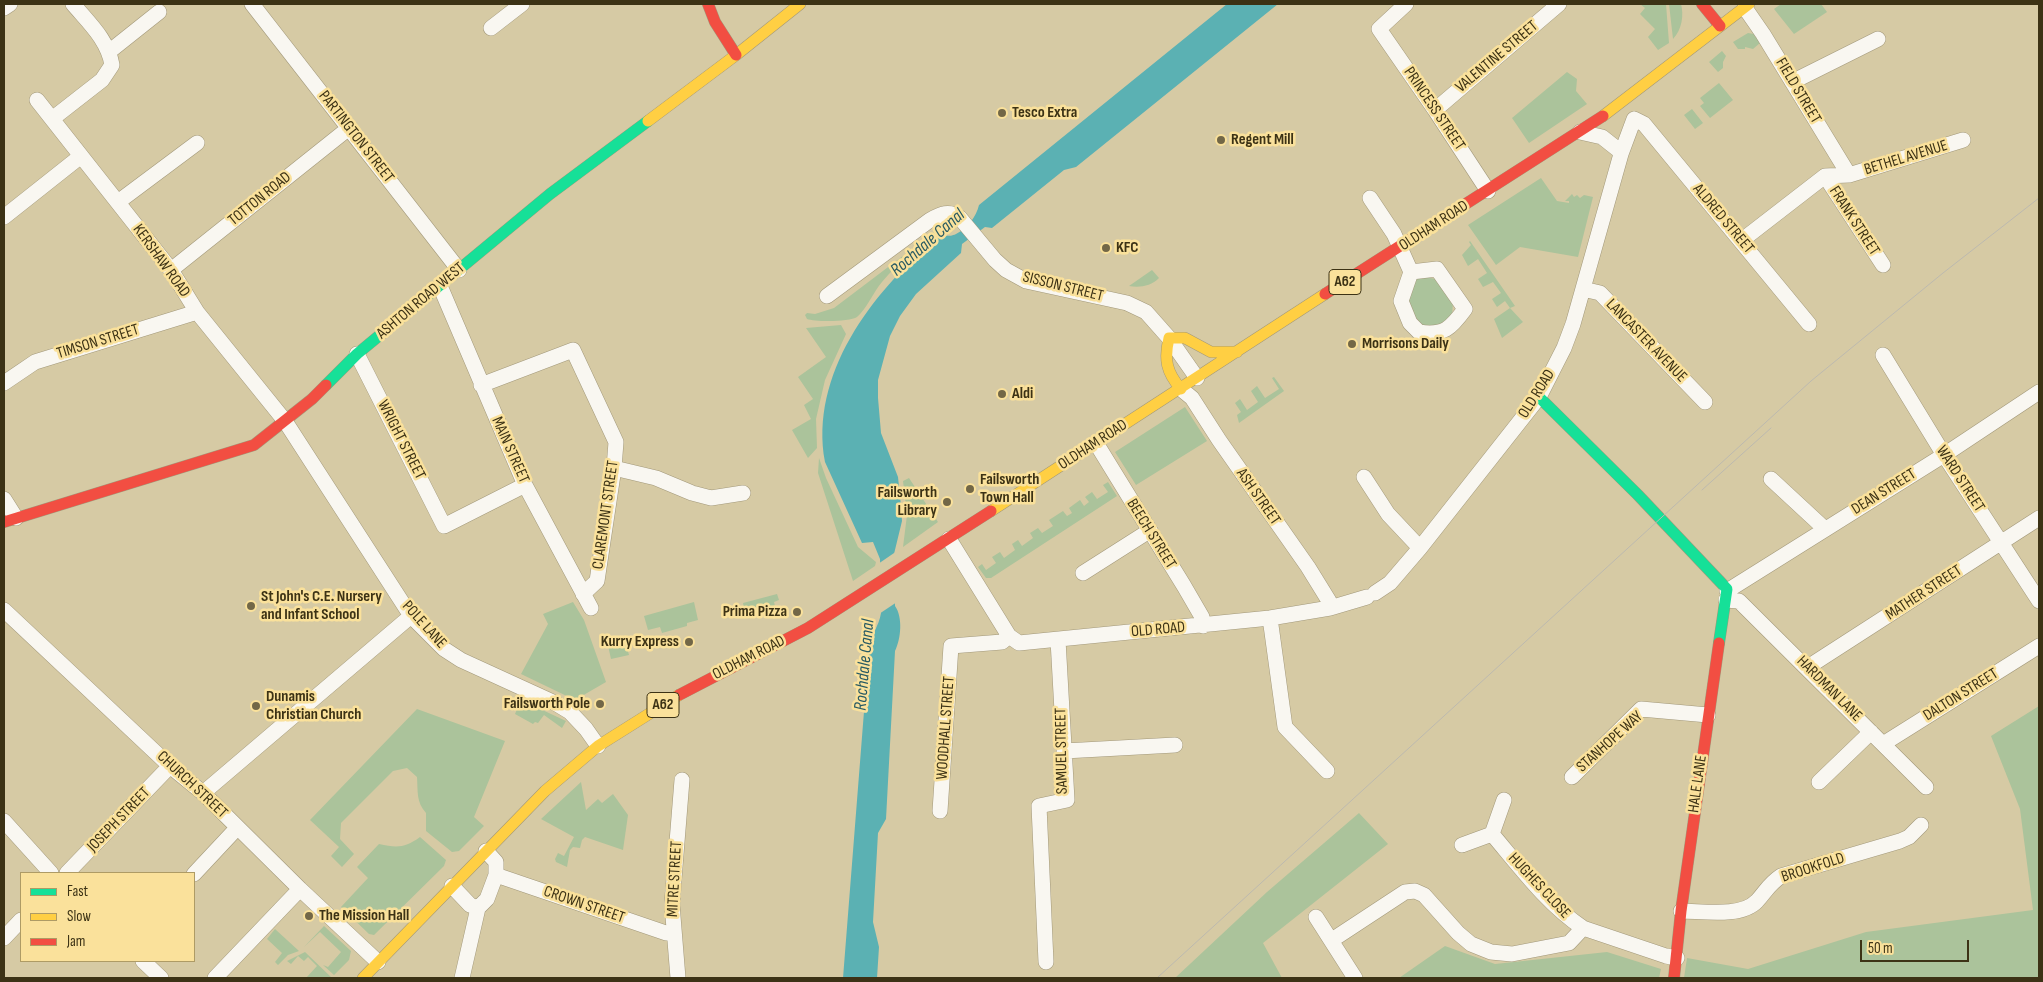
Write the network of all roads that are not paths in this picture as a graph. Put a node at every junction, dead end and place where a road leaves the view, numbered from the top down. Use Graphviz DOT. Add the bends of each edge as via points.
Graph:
graph roads {
  1 [pos="10,4"];
  2 [pos="73,4"];
  3 [pos="252,4"];
  4 [pos="522,4"];
  5 [pos="708,4"];
  6 [pos="800,4"];
  7 [pos="1406,4"];
  8 [pos="1559,4"];
  9 [pos="1702,4"];
  10 [pos="1747,6"];
  11 [pos="4,8"];
  12 [pos="159,12"];
  13 [pos="1720,26"];
  14 [pos="491,28"];
  15 [pos="1878,39"];
  16 [pos="110,51"];
  17 [pos="736,55"];
  18 [pos="1792,82"];
  19 [pos="37,100"];
  20 [pos="1622,102"];
  21 [pos="1435,110"];
  22 [pos="52,119"];
  23 [pos="1634,119"];
  24 [pos="349,128"];
  25 [pos="1580,132"];
  26 [pos="1962,140"];
  27 [pos="197,143"];
  28 [pos="1621,152"];
  29 [pos="81,156"];
  30 [pos="1849,175"];
  31 [pos="1825,176"];
  32 [pos="1488,191"];
  33 [pos="1370,198"];
  34 [pos="118,202"];
  35 [pos="4,216"];
  36 [pos="1741,241"];
  37 [pos="1400,248"];
  38 [pos="1883,265"];
  39 [pos="171,270"];
  40 [pos="459,270"];
  41 [pos="1411,272"];
  42 [pos="440,286"];
  43 [pos="1583,289"];
  44 [pos="827,296"];
  45 [pos="197,312"];
  46 [pos="1808,324"];
  47 [pos="1169,338"];
  48 [pos="1237,352"];
  49 [pos="357,354"];
  50 [pos="1883,355"];
  51 [pos="1197,378"];
  52 [pos="4,383"];
  53 [pos="481,385"];
  54 [pos="1181,389"];
  55 [pos="2039,392"];
  56 [pos="1539,397"];
  57 [pos="1705,402"];
  58 [pos="285,421"];
  59 [pos="1096,443"];
  60 [pos="1944,455"];
  61 [pos="614,468"];
  62 [pos="1364,477"];
  63 [pos="1771,479"];
  64 [pos="525,485"];
  65 [pos="743,493"];
  66 [pos="4,500"];
  67 [pos="2039,518"];
  68 [pos="10,520"];
  69 [pos="1825,529"];
  70 [pos="1149,530"];
  71 [pos="949,539"];
  72 [pos="2001,543"];
  73 [pos="1420,548"];
  74 [pos="1083,573"];
  75 [pos="584,594"];
  76 [pos="1727,596"];
  77 [pos="2039,601"];
  78 [pos="591,608"];
  79 [pos="1330,608"];
  80 [pos="4,610"];
  81 [pos="411,616"];
  82 [pos="1270,618"];
  83 [pos="1203,626"];
  84 [pos="1009,636"];
  85 [pos="1058,640"];
  86 [pos="2039,646"];
  87 [pos="1808,668"];
  88 [pos="1708,715"];
  89 [pos="1872,732"];
  90 [pos="1883,744"];
  91 [pos="1175,745"];
  92 [pos="598,746"];
  93 [pos="1064,751"];
  94 [pos="170,766"];
  95 [pos="1327,771"];
  96 [pos="1572,777"];
  97 [pos="682,780"];
  98 [pos="1819,782"];
  99 [pos="1926,786"];
  100 [pos="203,793"];
  101 [pos="1504,800"];
  102 [pos="940,811"];
  103 [pos="4,821"];
  104 [pos="1915,826"];
  105 [pos="237,828"];
  106 [pos="1492,834"];
  107 [pos="1462,845"];
  108 [pos="486,851"];
  109 [pos="50,872"];
  110 [pos="68,872"];
  111 [pos="195,873"];
  112 [pos="496,875"];
  113 [pos="452,886"];
  114 [pos="300,889"];
  115 [pos="478,908"];
  116 [pos="1681,911"];
  117 [pos="1316,917"];
  118 [pos="20,921"];
  119 [pos="1583,928"];
  120 [pos="674,933"];
  121 [pos="4,938"];
  122 [pos="1332,940"];
  123 [pos="1677,958"];
  124 [pos="144,962"];
  125 [pos="378,962"];
  126 [pos="1046,962"];
  127 [pos="161,978"];
  128 [pos="215,978"];
  129 [pos="363,978"];
  130 [pos="462,978"];
  131 [pos="678,978"];
  132 [pos="1355,978"];
  133 [pos="1674,978"];
  1 -- 11 [label="street"];
  2 -- 16 [label="street"];
  3 -- 24 [label="street, PARTINGTON STREET"];
  4 -- 14 [label="street"];
  5 -- 17 [label="main road" via="714,22"];
  6 -- 17 [label="main road, ASHTON ROAD WEST"];
  7 -- 21 [label="street, PRINCESS STREET" via="1379,29"];
  8 -- 21 [label="street, VALENTINE STREET"];
  9 -- 13 [label="main road"];
  10 -- 13 [label="main road, OLDHAM ROAD / A62"];
  10 -- 18 [label="street, FIELD STREET"];
  12 -- 16 [label="street"];
  13 -- 20 [label="main road, OLDHAM ROAD / A62"];
  15 -- 18 [label="street"];
  16 -- 22 [label="street" via="112,64 102,80"];
  17 -- 40 [label="main road, ASHTON ROAD WEST" via="550,194"];
  18 -- 30 [label="street, FIELD STREET"];
  19 -- 22 [label="street, KERSHAW ROAD"];
  20 -- 23 [label="street"];
  20 -- 25 [label="main road, OLDHAM ROAD / A62"];
  21 -- 32 [label="street, PRINCESS STREET"];
  22 -- 29 [label="street, KERSHAW ROAD"];
  23 -- 28 [label="street, OLD ROAD"];
  23 -- 36 [label="street, ALDRED STREET" via="1644,124"];
  24 -- 39 [label="street, TOTTON ROAD"];
  24 -- 40 [label="street, PARTINGTON STREET"];
  25 -- 28 [label="street" via="1602,138"];
  25 -- 32 [label="main road, OLDHAM ROAD / A62"];
  26 -- 30 [label="street, BETHEL AVENUE"];
  27 -- 34 [label="street"];
  28 -- 43 [label="street, OLD ROAD"];
  29 -- 34 [label="street, KERSHAW ROAD"];
  29 -- 35 [label="street"];
  30 -- 31 [label="street, BETHEL AVENUE"];
  31 -- 36 [label="street"];
  31 -- 38 [label="street, FRANK STREET"];
  32 -- 37 [label="main road, OLDHAM ROAD / A62"];
  33 -- 37 [label="street"];
  34 -- 39 [label="street, KERSHAW ROAD"];
  36 -- 46 [label="street, ALDRED STREET"];
  37 -- 41 [label="street"];
  37 -- 48 [label="main road, OLDHAM ROAD / A62"];
  39 -- 45 [label="street, KERSHAW ROAD"];
  40 -- 42 [label="main road, ASHTON ROAD WEST"];
  41 -- 41 [label="street" via="1437,269 1465,309 1452,326 1430,334 1419,332 1410,323 1401,301"];
  42 -- 49 [label="main road, ASHTON ROAD WEST"];
  42 -- 53 [label="street, MAIN STREET"];
  43 -- 56 [label="street, OLD ROAD" via="1564,348"];
  43 -- 57 [label="street, LANCASTER AVENUE" via="1600,293"];
  44 -- 47 [label="street, SISSON STREET" via="938,215 948,213 960,218 1006,270 1026,281 1127,303 1146,312"];
  45 -- 52 [label="street, TIMSON STREET" via="35,362"];
  45 -- 58 [label="street, KERSHAW ROAD"];
  47 -- 48 [label="main road" via="1185,338 1210,352"];
  47 -- 51 [label="street, SISSON STREET"];
  47 -- 54 [label="main road" via="1165,354 1168,376"];
  48 -- 51 [label="main road, OLDHAM ROAD / A62"];
  49 -- 58 [label="main road, ASHTON ROAD WEST"];
  49 -- 64 [label="street, WRIGHT STREET" via="444,526"];
  50 -- 60 [label="street, WARD STREET"];
  51 -- 54 [label="main road, OLDHAM ROAD / A62"];
  53 -- 61 [label="street, CLAREMONT STREET" via="572,350 616,442"];
  53 -- 64 [label="street, MAIN STREET"];
  54 -- 59 [label="main road, OLDHAM ROAD / A62"];
  54 -- 79 [label="street, ASH STREET" via="1192,398 1308,567"];
  55 -- 60 [label="street, DEAN STREET"];
  56 -- 73 [label="street, OLD ROAD"];
  56 -- 76 [label="main road, HARDMAN LANE" via="1723,584"];
  58 -- 68 [label="main road, ASHTON ROAD WEST" via="254,445"];
  58 -- 81 [label="street, POLE LANE"];
  59 -- 70 [label="street, BEECH STREET"];
  59 -- 71 [label="main road, OLDHAM ROAD / A62"];
  60 -- 69 [label="street, DEAN STREET"];
  60 -- 72 [label="street, WARD STREET"];
  61 -- 65 [label="street" via="656,478 711,498"];
  61 -- 75 [label="street, CLAREMONT STREET" via="597,581"];
  62 -- 73 [label="street" via="1388,514"];
  63 -- 69 [label="street"];
  64 -- 75 [label="street, MAIN STREET"];
  66 -- 68 [label="street"];
  67 -- 72 [label="street, MATHER STREET"];
  69 -- 76 [label="street, DEAN STREET"];
  70 -- 74 [label="street"];
  70 -- 83 [label="street, BEECH STREET" via="1202,617"];
  71 -- 84 [label="street"];
  71 -- 92 [label="main road, OLDHAM ROAD / A62" via="808,628 679,694"];
  72 -- 77 [label="street, WARD STREET"];
  72 -- 87 [label="street, MATHER STREET"];
  73 -- 79 [label="street, OLD ROAD" via="1390,584 1371,595"];
  75 -- 78 [label="street, MAIN STREET"];
  76 -- 87 [label="street, HARDMAN LANE" via="1739,601"];
  76 -- 88 [label="main road, HALE LANE"];
  79 -- 82 [label="street, OLD ROAD"];
  80 -- 94 [label="street, CHURCH STREET"];
  81 -- 92 [label="street, POLE LANE" via="444,649 461,660 570,712"];
  81 -- 100 [label="street"];
  82 -- 83 [label="street, OLD ROAD"];
  82 -- 95 [label="street" via="1285,727"];
  83 -- 85 [label="street, OLD ROAD"];
  84 -- 85 [label="street, OLD ROAD" via="1019,643"];
  84 -- 102 [label="street, WOODHALL STREET" via="1002,642 951,646"];
  85 -- 93 [label="street, SAMUEL STREET"];
  86 -- 90 [label="street, DALTON STREET"];
  87 -- 89 [label="street, HARDMAN LANE"];
  88 -- 96 [label="street, STANHOPE WAY" via="1641,709"];
  88 -- 116 [label="main road, HALE LANE"];
  89 -- 90 [label="street, HARDMAN LANE"];
  89 -- 98 [label="street"];
  90 -- 99 [label="street, HARDMAN LANE"];
  91 -- 93 [label="street"];
  92 -- 108 [label="main road, OLDHAM ROAD / A62" via="560,777"];
  93 -- 126 [label="street, SAMUEL STREET" via="1067,800 1039,806"];
  94 -- 100 [label="street, CHURCH STREET"];
  94 -- 110 [label="street, JOSEPH STREET"];
  97 -- 120 [label="street, MITRE STREET" via="673,896"];
  100 -- 105 [label="street, CHURCH STREET"];
  101 -- 106 [label="street"];
  103 -- 109 [label="street"];
  104 -- 116 [label="street, BROOKFOLD" via="1910,837 1900,841 1781,876 1746,909 1736,912"];
  105 -- 111 [label="street"];
  105 -- 114 [label="street, CHURCH STREET"];
  106 -- 107 [label="street"];
  106 -- 119 [label="street, HUGHES CLOSE" via="1554,906"];
  108 -- 112 [label="street" via="496,862"];
  108 -- 113 [label="main road, OLDHAM ROAD / A62"];
  112 -- 115 [label="street" via="487,899"];
  112 -- 120 [label="street, CROWN STREET"];
  113 -- 115 [label="street" via="470,905"];
  113 -- 125 [label="main road, OLDHAM ROAD / A62"];
  114 -- 125 [label="street, CHURCH STREET"];
  114 -- 128 [label="street"];
  115 -- 130 [label="street"];
  116 -- 123 [label="main road, HALE LANE"];
  117 -- 122 [label="street"];
  118 -- 121 [label="street"];
  119 -- 122 [label="street" via="1569,942 1512,954 1491,952 1471,944 1424,895 1415,891 1405,892"];
  119 -- 123 [label="street, HUGHES CLOSE"];
  120 -- 131 [label="street, MITRE STREET"];
  122 -- 132 [label="street"];
  123 -- 133 [label="main road, HALE LANE"];
  124 -- 127 [label="street"];
  125 -- 129 [label="main road, OLDHAM ROAD / A62"];
}
